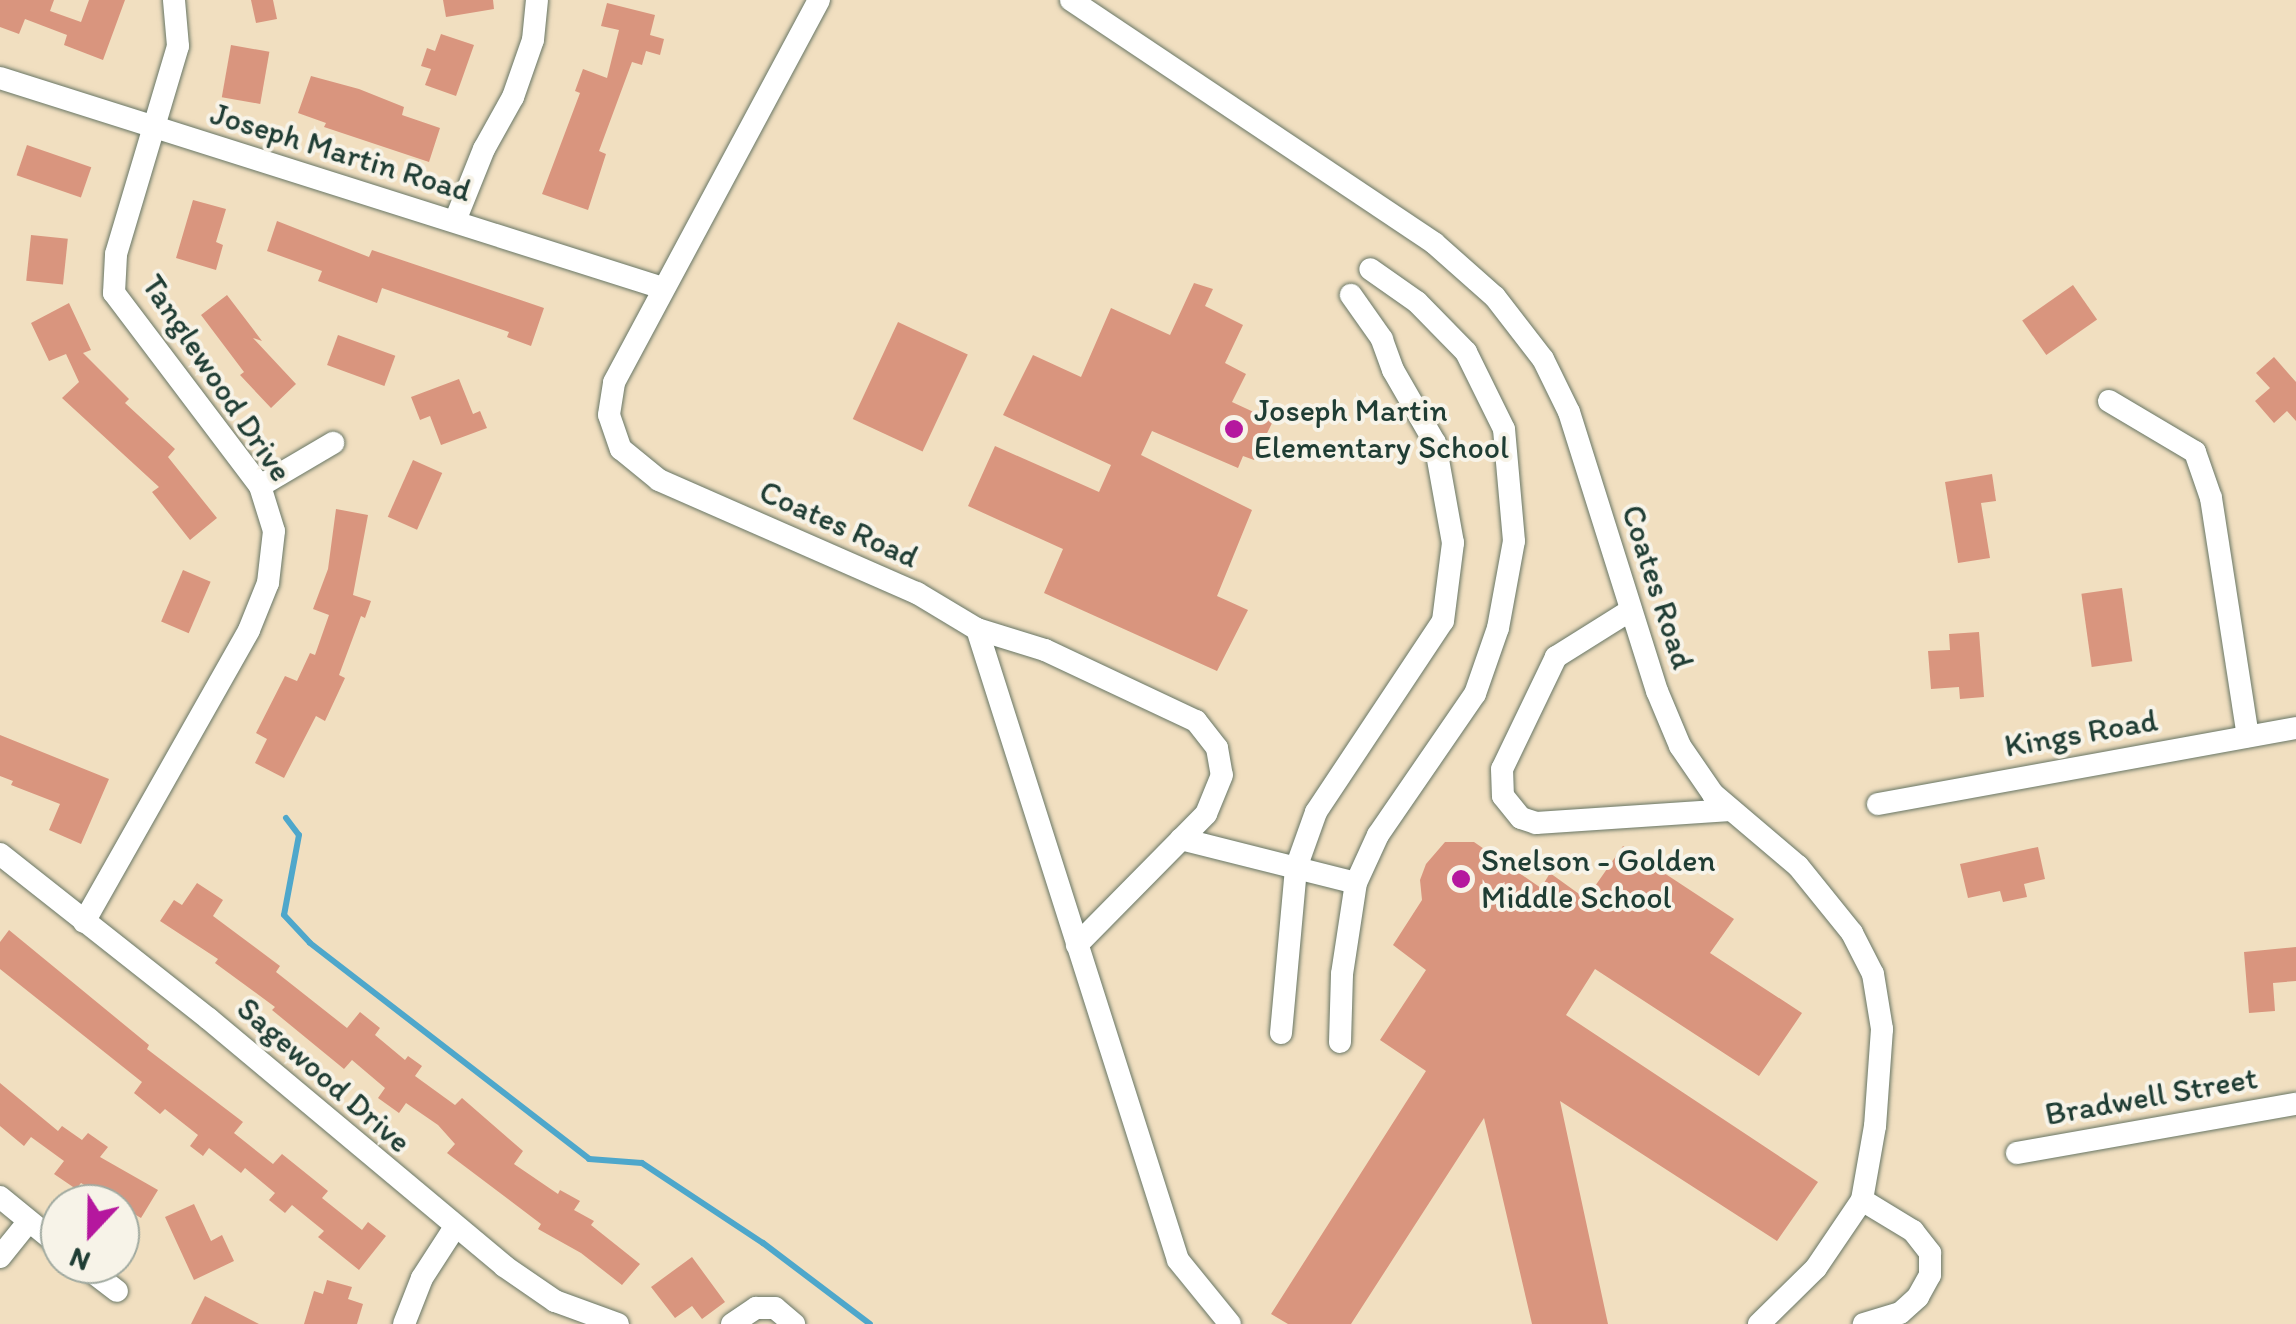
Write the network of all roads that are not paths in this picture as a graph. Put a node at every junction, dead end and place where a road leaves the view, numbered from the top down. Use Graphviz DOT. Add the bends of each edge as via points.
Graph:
graph roads {
  1 [pos="174,0"];
  2 [pos="537,0"];
  3 [pos="820,0"];
  4 [pos="1072,0"];
  5 [pos="0,78"];
  6 [pos="156,128"];
  7 [pos="455,221"];
  8 [pos="1370,269"];
  9 [pos="663,288"];
  10 [pos="1351,295"];
  11 [pos="2109,401"];
  12 [pos="334,443"];
  13 [pos="260,486"];
  14 [pos="1631,610"];
  15 [pos="977,629"];
  16 [pos="2296,728"];
  17 [pos="2248,736"];
  18 [pos="1878,804"];
  19 [pos="1731,810"];
  20 [pos="1181,839"];
  21 [pos="0,854"];
  22 [pos="1296,868"];
  23 [pos="1356,883"];
  24 [pos="84,922"];
  25 [pos="1077,945"];
  26 [pos="1281,1033"];
  27 [pos="1340,1042"];
  28 [pos="2296,1104"];
  29 [pos="2017,1153"];
  30 [pos="0,1197"];
  31 [pos="1862,1200"];
  32 [pos="29,1221"];
  33 [pos="455,1227"];
  34 [pos="40,1230"];
  35 [pos="0,1257"];
  36 [pos="107,1284"];
  37 [pos="116,1291"];
  38 [pos="404,1324"];
  39 [pos="618,1324"];
  40 [pos="732,1324"];
  41 [pos="794,1324"];
  42 [pos="1230,1324"];
  43 [pos="1759,1324"];
  44 [pos="1864,1324"];
  1 -- 6 [label="street, Tanglewood Drive" via="178,46"];
  2 -- 7 [label="street" via="533,40 513,97"];
  3 -- 9 [label="street, Coates Road"];
  4 -- 14 [label="street, Coates Road" via="1434,243 1495,297 1543,360 1569,412"];
  5 -- 6 [label="street, Joseph Martin Road"];
  6 -- 7 [label="street, Joseph Martin Road"];
  6 -- 13 [label="street, Tanglewood Drive" via="116,254 114,293"];
  7 -- 9 [label="street, Joseph Martin Road"];
  8 -- 23 [label="street" via="1417,302 1466,352 1504,429 1515,507 1498,628 1475,694 1378,835"];
  9 -- 15 [label="street, Coates Road" via="614,383 610,416 622,449 658,480 916,593"];
  10 -- 22 [label="street" via="1382,339 1435,443 1453,542 1443,621 1316,812"];
  11 -- 17 [label="street" via="2195,452 2211,498"];
  12 -- 13 [label="street"];
  13 -- 24 [label="street, Tanglewood Drive" via="274,531 268,582"];
  14 -- 19 [label="street, Coates Road" via="1680,746"];
  14 -- 19 [label="street" via="1556,657 1502,769 1503,796 1521,818 1536,823"];
  15 -- 20 [label="street, Coates Road" via="1045,650 1196,721 1217,748 1222,775 1206,814"];
  15 -- 25 [label="street"];
  16 -- 17 [label="street, Kings Road"];
  17 -- 18 [label="street, Kings Road"];
  19 -- 31 [label="street, Coates Road" via="1798,866 1852,934 1873,974 1882,1029"];
  20 -- 22 [label="street"];
  20 -- 25 [label="street, Coates Road"];
  21 -- 24 [label="street, Sagewood Drive"];
  22 -- 23 [label="street"];
  22 -- 26 [label="street"];
  23 -- 27 [label="street"];
  24 -- 33 [label="street, Sagewood Drive" via="210,1019"];
  25 -- 42 [label="street" via="1178,1260"];
  28 -- 29 [label="street, Bradwell Street"];
  30 -- 32 [label="street"];
  31 -- 43 [label="street, Coates Road" via="1816,1268"];
  31 -- 44 [label="street" via="1913,1231 1930,1253 1930,1275 1918,1297 1900,1312"];
  32 -- 34 [label="street"];
  32 -- 35 [label="street"];
  33 -- 38 [label="street" via="422,1278"];
  33 -- 39 [label="street, Sagewood Drive" via="556,1301"];
  36 -- 37 [label="street"];
  40 -- 41 [label="street" via="756,1308 775,1308"];
}
